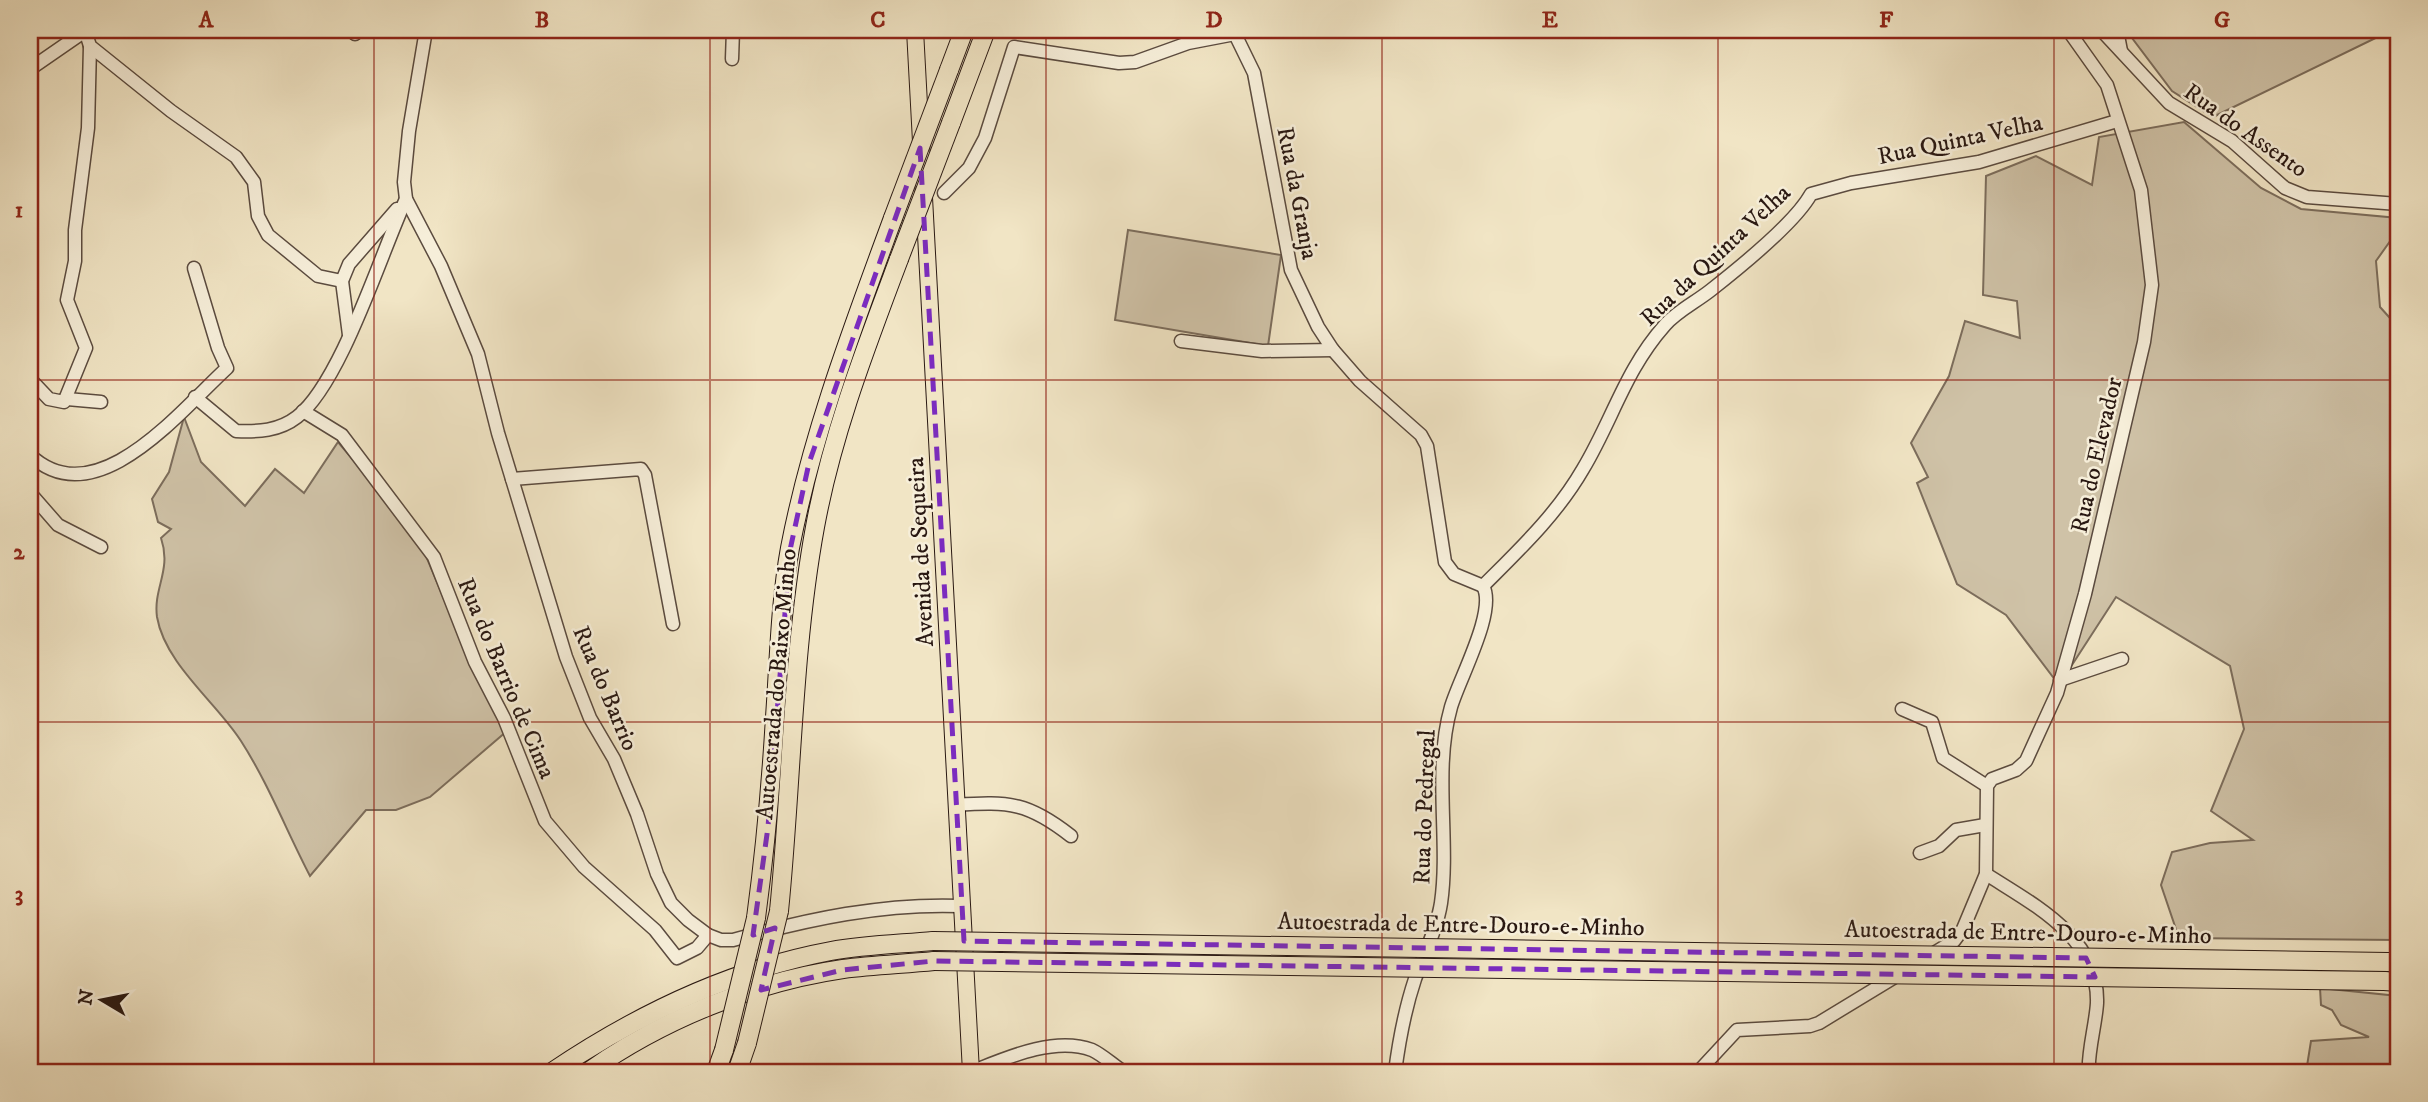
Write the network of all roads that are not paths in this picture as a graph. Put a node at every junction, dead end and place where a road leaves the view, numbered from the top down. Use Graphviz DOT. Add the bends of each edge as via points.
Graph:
graph roads {
  1 [pos="85,30"];
  2 [pos="426,30"];
  3 [pos="733,30"];
  4 [pos="915,30"];
  5 [pos="964,30"];
  6 [pos="986,30"];
  7 [pos="2068,30"];
  8 [pos="2101,30"];
  9 [pos="2117,30"];
  10 [pos="1234,32"];
  11 [pos="90,46"];
  12 [pos="2120,51"];
  13 [pos="733,59"];
  14 [pos="30,69"];
  15 [pos="2118,121"];
  16 [pos="944,194"];
  17 [pos="1811,194"];
  18 [pos="406,198"];
  19 [pos="2398,204"];
  20 [pos="194,268"];
  21 [pos="342,281"];
  22 [pos="349,335"];
  23 [pos="1181,341"];
  24 [pos="1333,350"];
  25 [pos="30,379"];
  26 [pos="195,397"];
  27 [pos="67,399"];
  28 [pos="100,402"];
  29 [pos="303,411"];
  30 [pos="30,454"];
  31 [pos="512,480"];
  32 [pos="30,493"];
  33 [pos="101,547"];
  34 [pos="1483,586"];
  35 [pos="673,624"];
  36 [pos="2122,659"];
  37 [pos="2060,680"];
  38 [pos="1902,709"];
  39 [pos="1987,786"];
  40 [pos="956,805"];
  41 [pos="1985,825"];
  42 [pos="1071,836"];
  43 [pos="1920,853"];
  44 [pos="1986,874"];
  45 [pos="961,906"];
  46 [pos="708,934"];
  47 [pos="2394,962"];
  48 [pos="2391,982"];
  49 [pos="1706,1069"];
  50 [pos="552,1072"];
  51 [pos="588,1072"];
  52 [pos="716,1072"];
  53 [pos="737,1072"];
  54 [pos="971,1072"];
  55 [pos="1124,1072"];
  56 [pos="1395,1072"];
  57 [pos="2089,1072"];
  1 -- 11 [label="street"];
  1 -- 14 [label="street"];
  2 -- 18 [label="street" via="409,131"];
  3 -- 13 [label="street"];
  4 -- 40 [label="main road, Avenida de Sequeira"];
  5 -- 52 [label="highway, Autoestrada do Baixo Minho, bridge" via="833,381 809,463 790,550 768,827 756,918"];
  6 -- 53 [label="highway, Autoestrada do Baixo Minho, bridge" via="851,389 831,455 815,527 800,638 779,911"];
  7 -- 15 [label="street, Rua do Elevador" via="2107,85"];
  8 -- 12 [label="street, Rua do Assento"];
  9 -- 12 [label="street"];
  10 -- 16 [label="street, Rua da Granja" via="1135,62 1014,47 985,138 969,168"];
  10 -- 24 [label="street, Rua da Granja" via="1254,73 1291,270"];
  11 -- 21 [label="street" via="236,157 254,182 258,216 268,235 318,276"];
  11 -- 27 [label="street" via="88,128 75,261 66,300 86,348"];
  12 -- 19 [label="street, Rua do Assento" via="2169,103 2232,141 2285,188 2307,197"];
  15 -- 17 [label="street, Rua Quinta Velha" via="1979,162"];
  15 -- 37 [label="street, Rua do Elevador" via="2141,190 2152,285 2141,355"];
  17 -- 34 [label="street, Rua da Quinta Velha" via="1804,207 1736,268 1667,323 1637,358 1584,468 1560,504 1505,568"];
  18 -- 21 [label="street" via="349,264"];
  18 -- 22 [label="street"];
  18 -- 31 [label="street, Rua do Barrio" via="441,265 478,354"];
  20 -- 26 [label="street" via="227,368"];
  21 -- 22 [label="street"];
  22 -- 29 [label="street" via="320,392"];
  23 -- 24 [label="street" via="1262,351"];
  24 -- 34 [label="street, Rua da Granja" via="1360,381 1421,435 1427,446 1445,562 1454,575"];
  25 -- 27 [label="street" via="50,399"];
  26 -- 29 [label="street" via="236,431 280,427"];
  26 -- 30 [label="street" via="116,464 87,475 65,474 41,465"];
  27 -- 28 [label="street"];
  29 -- 46 [label="street, Rua do Barrio de Cima" via="342,435 434,557 545,821 584,867 656,930 677,958 697,948"];
  31 -- 35 [label="street" via="641,469"];
  31 -- 46 [label="street, Rua do Barrio" via="566,657 590,718 638,814 657,874 671,903"];
  32 -- 33 [label="street" via="58,525"];
  34 -- 56 [label="street, Rua do Pedregal" via="1485,613 1447,729 1440,820 1441,904 1411,994"];
  36 -- 37 [label="street"];
  37 -- 39 [label="street, Rua do Elevador" via="2026,761"];
  38 -- 39 [label="street" via="1932,722 1944,758"];
  39 -- 41 [label="street"];
  40 -- 42 [label="street" via="990,803 1032,809"];
  40 -- 45 [label="main road, Avenida de Sequeira"];
  41 -- 43 [label="street" via="1955,830 1938,846"];
  41 -- 44 [label="street"];
  44 -- 49 [label="street" via="1954,941 1819,1023 1737,1030"];
  44 -- 57 [label="street" via="2070,933 2090,963 2097,991"];
  45 -- 46 [label="street" via="900,906 833,915 733,940"];
  45 -- 54 [label="main road, Avenida de Sequeira"];
  47 -- 50 [label="highway, Autoestrada de Entre-Douro-e-Minho, bridge" via="933,941 833,951 722,979 644,1016"];
  48 -- 51 [label="highway, Autoestrada de Entre-Douro-e-Minho, bridge" via="934,961 842,970 780,983 660,1029"];
  54 -- 55 [label="street" via="1020,1051 1071,1048 1093,1051"];
}
